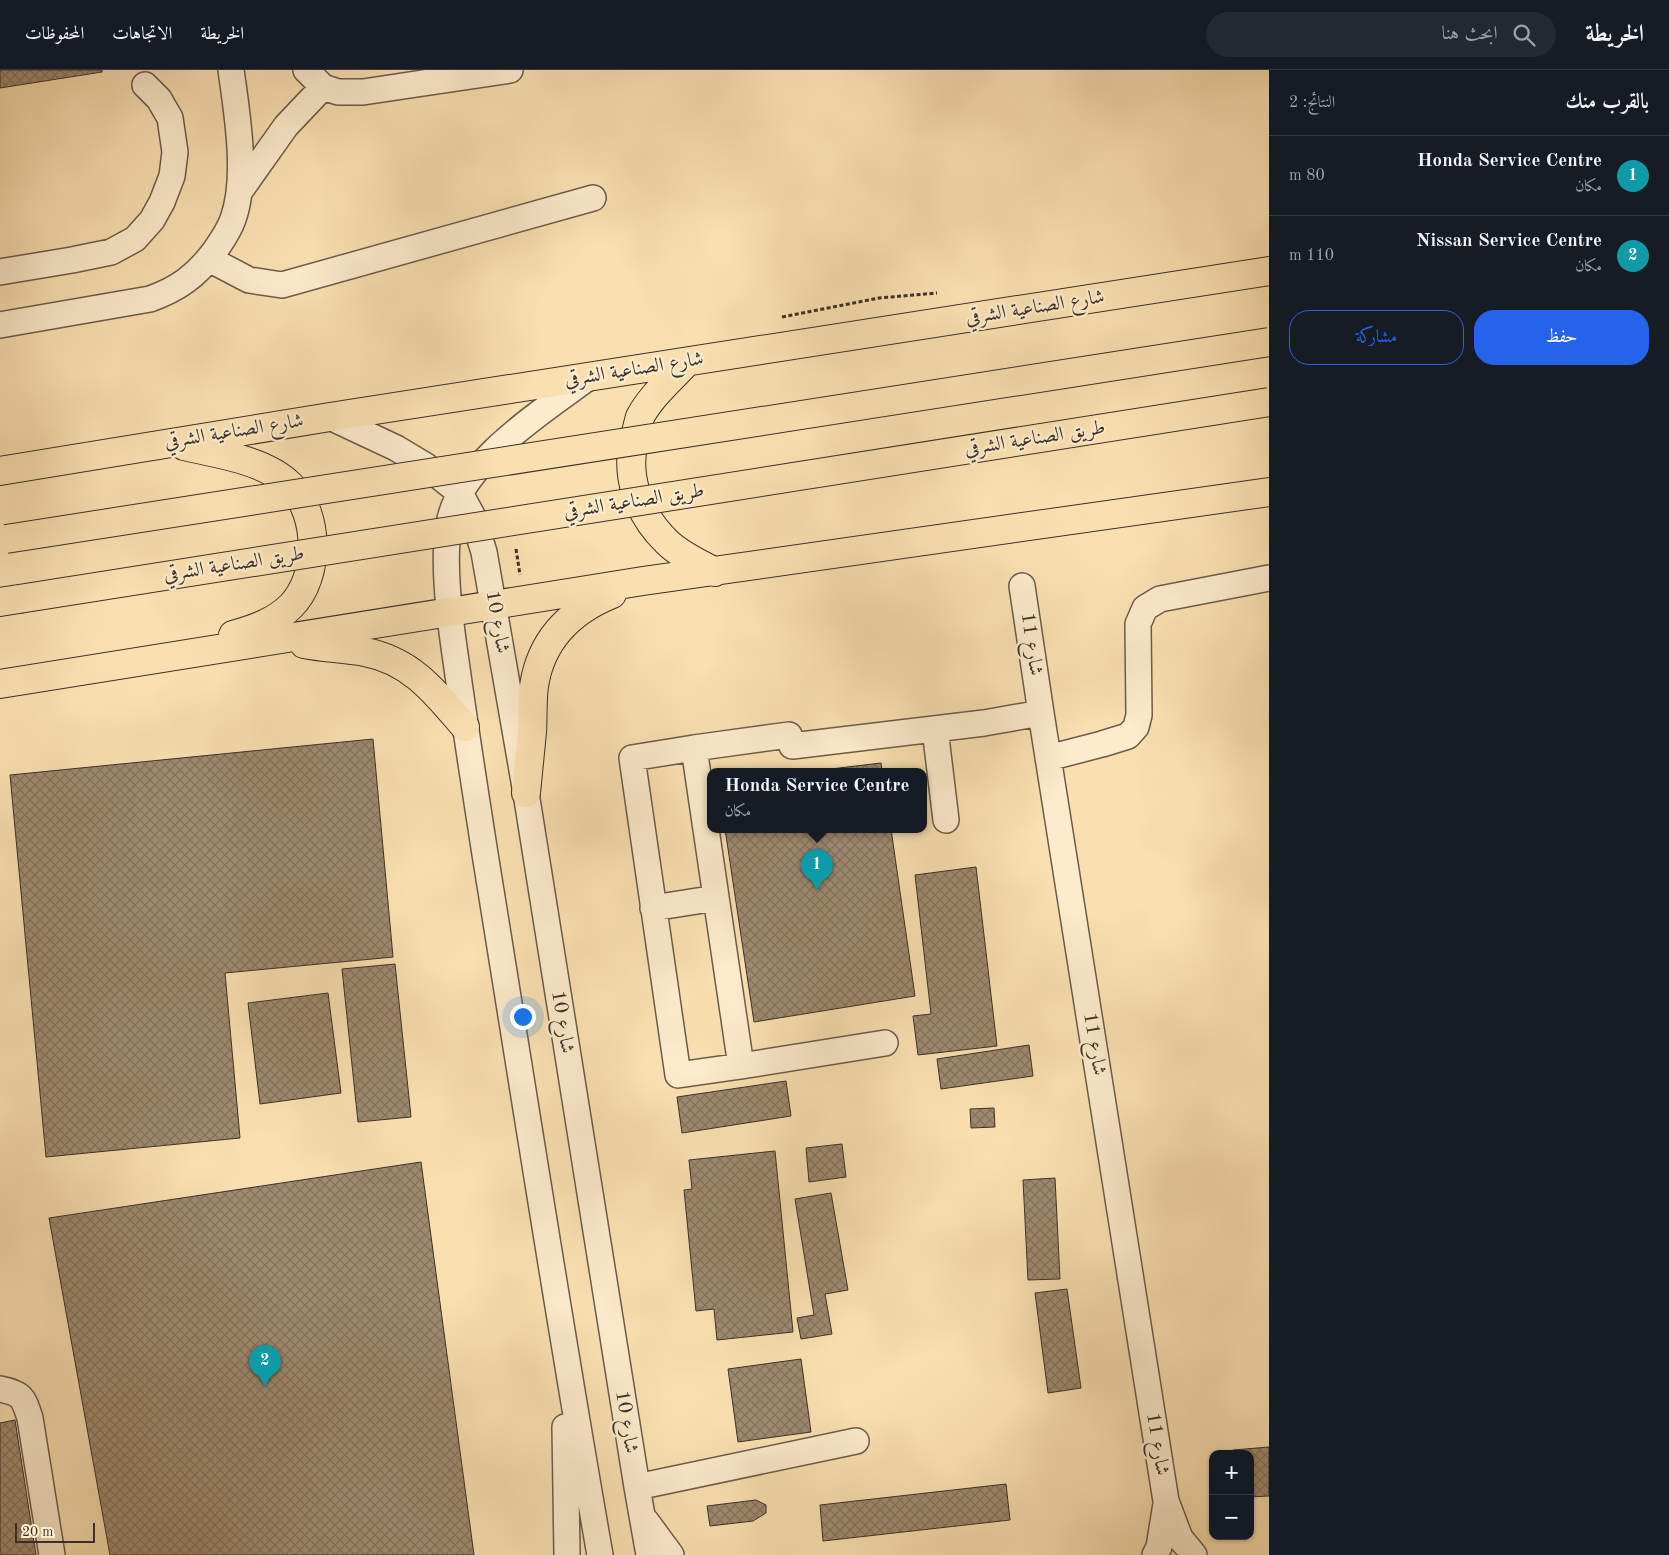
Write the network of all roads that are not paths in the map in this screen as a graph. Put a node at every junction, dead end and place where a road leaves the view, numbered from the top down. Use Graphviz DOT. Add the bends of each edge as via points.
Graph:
graph roads {
  1 [pos="231,70"];
  2 [pos="510,70"];
  3 [pos="315,78"];
  4 [pos="144,84"];
  5 [pos="240,192"];
  6 [pos="593,198"];
  7 [pos="209,259"];
  8 [pos="1269,271"];
  9 [pos="0,272"];
  10 [pos="0,325"];
  11 [pos="1269,342"];
  12 [pos="687,362"];
  13 [pos="590,377"];
  14 [pos="1269,402"];
  15 [pos="330,417"];
  16 [pos="168,443"];
  17 [pos="0,471"];
  18 [pos="1269,492"];
  19 [pos="460,493"];
  20 [pos="3,539"];
  21 [pos="716,572"];
  22 [pos="1269,578"];
  23 [pos="643,581"];
  24 [pos="1022,586"];
  25 [pos="10,601"];
  26 [pos="494,605"];
  27 [pos="449,612"];
  28 [pos="280,639"];
  29 [pos="163,659"];
  30 [pos="0,684"];
  31 [pos="1041,713"];
  32 [pos="465,727"];
  33 [pos="934,729"];
  34 [pos="694,748"];
  35 [pos="1048,758"];
  36 [pos="526,793"];
  37 [pos="946,820"];
  38 [pos="716,898"];
  39 [pos="653,908"];
  40 [pos="885,1043"];
  41 [pos="741,1066"];
  42 [pos="568,1372"];
  43 [pos="0,1389"];
  44 [pos="856,1441"];
  45 [pos="637,1487"];
  46 [pos="1166,1501"];
  47 [pos="642,1515"];
  48 [pos="52,1555"];
  49 [pos="568,1555"];
  50 [pos="600,1555"];
  51 [pos="649,1555"];
  52 [pos="671,1555"];
  53 [pos="1155,1555"];
  54 [pos="1194,1555"];
  1 -- 5 [label="street" via="241,165"];
  2 -- 3 [label="street" via="363,92 338,92"];
  3 -- 5 [label="street"];
  4 -- 9 [label="street" via="159,99 170,118 175,152 172,176 152,220 135,239 111,252"];
  5 -- 7 [label="street" via="226,236"];
  6 -- 7 [label="street" via="282,285 249,280"];
  7 -- 10 [label="street" via="189,280 150,299"];
  8 -- 12 [label="main road, شارع الصناعية الشرقي"];
  11 -- 20 [label="main road, bridge"];
  12 -- 13 [label="main road, شارع الصناعية الشرقي"];
  12 -- 21 [label="main road" via="640,417 631,451 632,485 645,517 668,543"];
  13 -- 15 [label="main road, شارع الصناعية الشرقي"];
  13 -- 19 [label="street" via="501,445 478,468"];
  14 -- 25 [label="main road, طريق الصناعية الشرقي, bridge"];
  15 -- 16 [label="main road, شارع الصناعية الشرقي"];
  15 -- 19 [label="street, شارع 10" via="396,448 426,466"];
  16 -- 17 [label="main road, شارع الصناعية الشرقي"];
  16 -- 29 [label="main road" via="233,457 268,470 290,484 305,503 313,536 308,580 291,606 263,625"];
  18 -- 21 [label="main road"];
  19 -- 26 [label="street, شارع 10" via="473,517 484,552"];
  19 -- 27 [label="street" via="449,522"];
  21 -- 23 [label="main road"];
  22 -- 35 [label="street" via="1160,599 1145,608 1138,624 1139,715 1136,727 1128,736"];
  23 -- 26 [label="main road"];
  23 -- 36 [label="main road" via="579,611 550,641 539,662 534,686"];
  24 -- 31 [label="street, شارع 11"];
  26 -- 27 [label="main road"];
  26 -- 36 [label="street, شارع 10"];
  27 -- 28 [label="main road"];
  27 -- 32 [label="street"];
  28 -- 29 [label="main road"];
  28 -- 32 [label="main road" via="367,652 392,660 423,680"];
  29 -- 30 [label="main road"];
  31 -- 33 [label="street"];
  31 -- 35 [label="street, شارع 11"];
  32 -- 42 [label="street"];
  33 -- 34 [label="street"];
  33 -- 37 [label="street"];
  34 -- 38 [label="street"];
  34 -- 39 [label="street" via="632,758"];
  35 -- 46 [label="street, شارع 11"];
  36 -- 45 [label="street, شارع 10"];
  38 -- 39 [label="street"];
  38 -- 41 [label="street"];
  39 -- 41 [label="street" via="678,1075"];
  40 -- 41 [label="street"];
  42 -- 49 [label="street" via="565,1426"];
  42 -- 50 [label="street"];
  43 -- 48 [label="street" via="16,1392 27,1410"];
  44 -- 45 [label="street"];
  45 -- 47 [label="street, شارع 10"];
  46 -- 53 [label="street, شارع 11"];
  46 -- 54 [label="street, شارع 11" via="1180,1538"];
  47 -- 51 [label="street, شارع 10"];
  47 -- 52 [label="street"];
}
